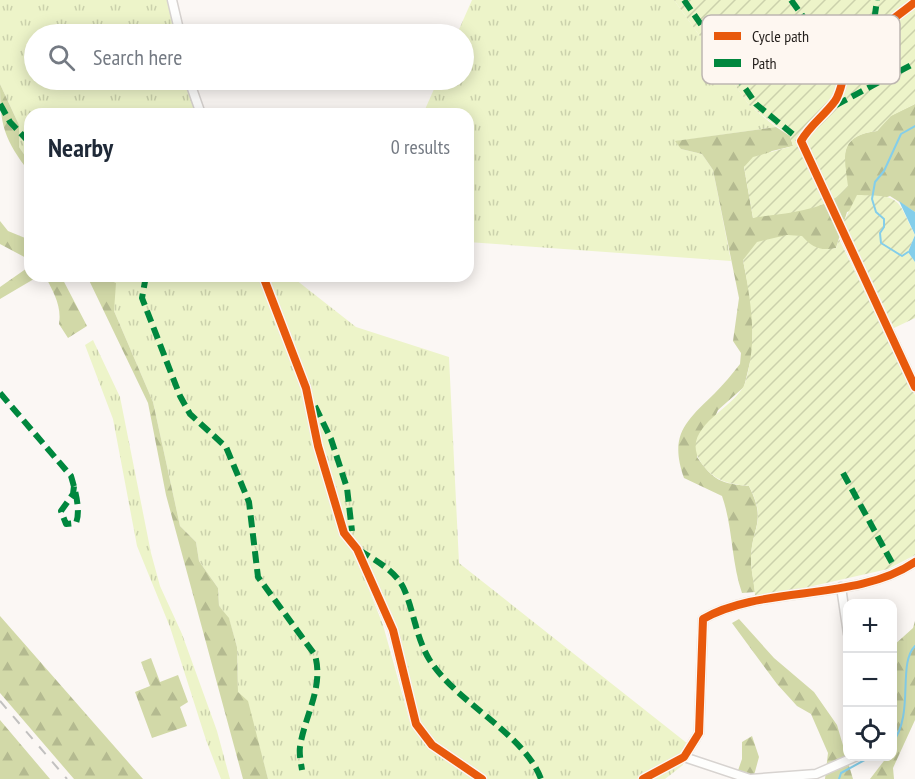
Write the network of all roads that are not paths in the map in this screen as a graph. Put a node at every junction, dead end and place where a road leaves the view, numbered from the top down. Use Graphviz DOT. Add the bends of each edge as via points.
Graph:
graph roads {
  1 [pos="172,0"];
  2 [pos="915,2"];
  3 [pos="900,15"];
  4 [pos="178,24"];
  5 [pos="842,84"];
  6 [pos="193,90"];
  7 [pos="199,108"];
  8 [pos="265,282"];
  9 [pos="915,387"];
  10 [pos="915,562"];
  11 [pos="841,587"];
  12 [pos="843,600"];
  13 [pos="684,757"];
  14 [pos="846,761"];
  15 [pos="482,779"];
  16 [pos="643,779"];
  1 -- 4 [label="street"];
  2 -- 3 [label="street"];
  5 -- 9 [label="street" via="835,100 801,141"];
  6 -- 7 [label="street"];
  8 -- 15 [label="street" via="306,388 318,446 345,532 357,549 393,630 416,724 432,745"];
  10 -- 11 [label="street" via="893,574"];
  11 -- 12 [label="street"];
  11 -- 13 [label="street" via="741,604 703,619 699,733"];
  13 -- 14 [label="street" via="750,779 816,774"];
  13 -- 16 [label="street"];
}
